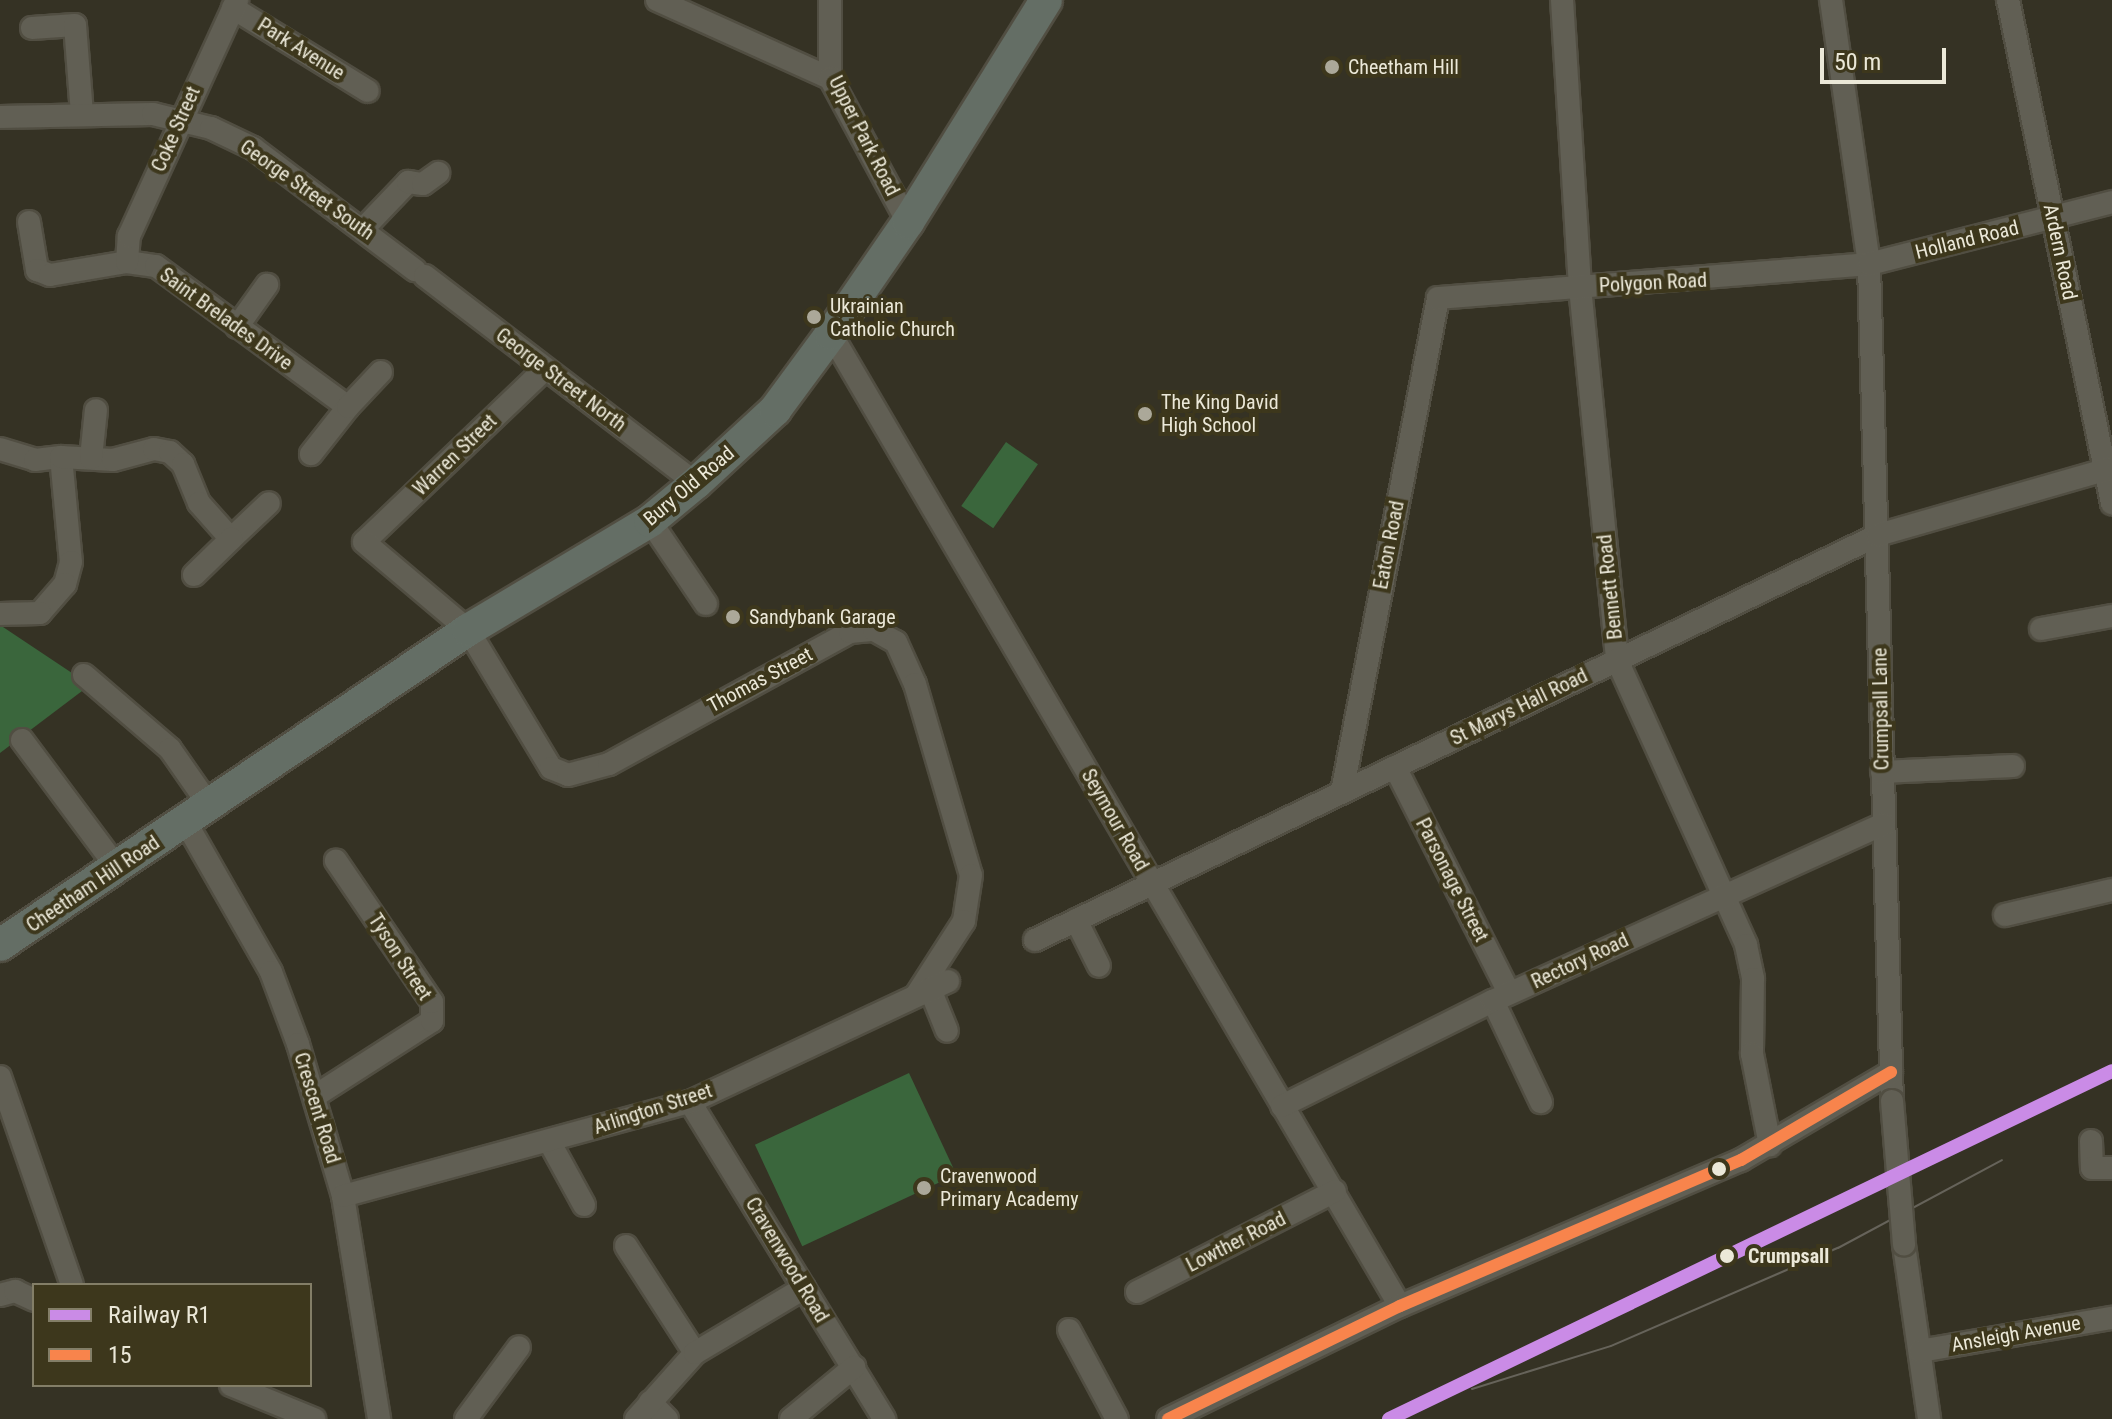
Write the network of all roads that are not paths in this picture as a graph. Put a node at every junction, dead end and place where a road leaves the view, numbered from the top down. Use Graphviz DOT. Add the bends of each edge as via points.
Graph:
graph roads {
  1 [pos="657,0"];
  2 [pos="830,0"];
  3 [pos="1022,0"];
  4 [pos="1046,0"];
  5 [pos="1562,0"];
  6 [pos="1831,0"];
  7 [pos="2008,0"];
  8 [pos="79,3"];
  9 [pos="235,4"];
  10 [pos="75,25"];
  11 [pos="32,28"];
  12 [pos="1023,38"];
  13 [pos="830,78"];
  14 [pos="368,91"];
  15 [pos="82,114"];
  16 [pos="0,117"];
  17 [pos="181,118"];
  18 [pos="438,173"];
  19 [pos="2112,202"];
  20 [pos="2053,219"];
  21 [pos="29,222"];
  22 [pos="908,222"];
  23 [pos="364,228"];
  24 [pos="127,262"];
  25 [pos="1869,264"];
  26 [pos="420,273"];
  27 [pos="267,285"];
  28 [pos="1580,287"];
  29 [pos="1438,298"];
  30 [pos="237,327"];
  31 [pos="831,334"];
  32 [pos="545,369"];
  33 [pos="381,372"];
  34 [pos="348,407"];
  35 [pos="96,410"];
  36 [pos="0,449"];
  37 [pos="311,454"];
  38 [pos="61,457"];
  39 [pos="91,458"];
  40 [pos="2109,469"];
  41 [pos="696,483"];
  42 [pos="269,503"];
  43 [pos="2112,503"];
  44 [pos="650,521"];
  45 [pos="1878,535"];
  46 [pos="231,539"];
  47 [pos="364,542"];
  48 [pos="194,575"];
  49 [pos="706,604"];
  50 [pos="0,614"];
  51 [pos="2112,616"];
  52 [pos="2041,629"];
  53 [pos="468,630"];
  54 [pos="1617,660"];
  55 [pos="84,675"];
  56 [pos="22,740"];
  57 [pos="2013,766"];
  58 [pos="1395,767"];
  59 [pos="1882,772"];
  60 [pos="1342,792"];
  61 [pos="197,813"];
  62 [pos="1883,824"];
  63 [pos="336,861"];
  64 [pos="118,869"];
  65 [pos="1152,883"];
  66 [pos="2112,890"];
  67 [pos="1724,894"];
  68 [pos="2005,915"];
  69 [pos="1076,920"];
  70 [pos="1035,940"];
  71 [pos="0,945"];
  72 [pos="1099,966"];
  73 [pos="932,988"];
  74 [pos="1501,997"];
  75 [pos="947,1031"];
  76 [pos="1891,1072"];
  77 [pos="0,1077"];
  78 [pos="315,1096"];
  79 [pos="690,1102"];
  80 [pos="1541,1102"];
  81 [pos="1282,1106"];
  82 [pos="549,1141"];
  83 [pos="2091,1141"];
  84 [pos="1770,1145"];
  85 [pos="2112,1168"];
  86 [pos="1335,1191"];
  87 [pos="343,1196"];
  88 [pos="584,1205"];
  89 [pos="626,1246"];
  90 [pos="72,1283"];
  91 [pos="804,1288"];
  92 [pos="1137,1292"];
  93 [pos="0,1295"];
  94 [pos="32,1299"];
  95 [pos="1400,1306"];
  96 [pos="2112,1318"];
  97 [pos="1069,1330"];
  98 [pos="519,1347"];
  99 [pos="1920,1351"];
  100 [pos="695,1353"];
  101 [pos="854,1367"];
  102 [pos="236,1387"];
  103 [pos="643,1411"];
  104 [pos="798,1412"];
  105 [pos="1924,1416"];
  106 [pos="314,1419"];
  107 [pos="379,1419"];
  108 [pos="466,1419"];
  109 [pos="667,1419"];
  110 [pos="884,1419"];
  111 [pos="1117,1419"];
  112 [pos="1168,1419"];
  1 -- 13 [label="street"];
  2 -- 13 [label="street, Upper Park Road"];
  3 -- 12 [label="highway"];
  4 -- 12 [label="highway, Bury Old Road"];
  5 -- 28 [label="street, Bennett Road"];
  6 -- 25 [label="street, Crumpsall Lane"];
  7 -- 20 [label="street, Ardern Road"];
  8 -- 10 [label="street"];
  9 -- 14 [label="street, Park Avenue"];
  9 -- 17 [label="street, Coke Street"];
  10 -- 11 [label="street"];
  10 -- 15 [label="street"];
  12 -- 22 [label="highway, Bury Old Road"];
  13 -- 22 [label="street, Upper Park Road"];
  15 -- 16 [label="street, George Street South"];
  15 -- 17 [label="street, George Street South"];
  17 -- 23 [label="street, George Street South" via="253,148"];
  17 -- 24 [label="street, Coke Street" via="129,236"];
  18 -- 23 [label="street" via="423,184 404,173"];
  19 -- 20 [label="street, Holland Road"];
  20 -- 25 [label="street, Holland Road"];
  20 -- 40 [label="street, Ardern Road"];
  21 -- 24 [label="street, Saint Brelades Drive" via="37,270 50,275"];
  22 -- 31 [label="highway, Bury Old Road"];
  23 -- 26 [label="street, George Street South"];
  24 -- 30 [label="street, Saint Brelades Drive" via="156,266"];
  25 -- 28 [label="street, Polygon Road"];
  25 -- 45 [label="street, Crumpsall Lane"];
  26 -- 32 [label="street, George Street North"];
  27 -- 30 [label="street"];
  28 -- 29 [label="street, Polygon Road"];
  28 -- 54 [label="street, Bennett Road"];
  29 -- 60 [label="street, Eaton Road"];
  30 -- 34 [label="street, Saint Brelades Drive"];
  31 -- 41 [label="highway, Bury Old Road" via="775,410"];
  31 -- 65 [label="street, Seymour Road"];
  32 -- 41 [label="street, George Street North"];
  32 -- 47 [label="street, Warren Street"];
  33 -- 34 [label="street"];
  34 -- 37 [label="street"];
  35 -- 39 [label="street"];
  36 -- 38 [label="street" via="35,460"];
  38 -- 39 [label="street"];
  38 -- 50 [label="street" via="70,573 40,613"];
  39 -- 46 [label="street" via="113,460 154,449 170,452 183,464 199,503"];
  40 -- 43 [label="street, Ardern Road"];
  40 -- 45 [label="street, St Marys Hall Road"];
  41 -- 44 [label="highway, Bury Old Road"];
  42 -- 46 [label="street"];
  44 -- 49 [label="street"];
  44 -- 53 [label="highway, Bury Old Road"];
  45 -- 54 [label="street, St Marys Hall Road"];
  45 -- 59 [label="street, Crumpsall Lane"];
  46 -- 48 [label="street"];
  47 -- 53 [label="street, Thomas Street"];
  51 -- 52 [label="street"];
  53 -- 61 [label="highway, Bury Old Road"];
  53 -- 73 [label="street, Thomas Street" via="551,768 580,775 850,632 874,630 896,642 915,684 971,875 964,921"];
  54 -- 58 [label="street, St Marys Hall Road"];
  54 -- 67 [label="street, Bennett Road"];
  55 -- 61 [label="street, Crescent Road" via="170,749"];
  56 -- 64 [label="street"];
  57 -- 59 [label="street"];
  58 -- 60 [label="street, St Marys Hall Road"];
  58 -- 74 [label="street, Parsonage Street"];
  59 -- 62 [label="street, Crumpsall Lane"];
  60 -- 65 [label="street, St Marys Hall Road"];
  61 -- 64 [label="highway, Cheetham Hill Road"];
  61 -- 78 [label="street, Crescent Road" via="271,972"];
  62 -- 67 [label="street, Rectory Road"];
  62 -- 76 [label="street, Crumpsall Lane"];
  63 -- 78 [label="street, Tyson Street" via="432,1002 432,1021"];
  64 -- 71 [label="highway, Cheetham Hill Road"];
  65 -- 69 [label="street, St Marys Hall Road"];
  65 -- 81 [label="street, Seymour Road"];
  66 -- 68 [label="street"];
  67 -- 74 [label="street, Rectory Road"];
  67 -- 84 [label="street, Bennett Road" via="1753,979 1752,1054"];
  69 -- 70 [label="street, St Marys Hall Road"];
  69 -- 72 [label="street"];
  73 -- 75 [label="street"];
  73 -- 79 [label="street, Arlington Street"];
  74 -- 80 [label="street, Parsonage Street"];
  74 -- 81 [label="street, Rectory Road"];
  76 -- 84 [label="street"];
  76 -- 99 [label="street, Crumpsall Lane, bridge" via="1904,1245"];
  77 -- 90 [label="street"];
  78 -- 87 [label="street, Crescent Road"];
  79 -- 82 [label="street, Arlington Street"];
  79 -- 91 [label="street, Cravenwood Road"];
  81 -- 86 [label="street, Seymour Road"];
  82 -- 87 [label="street, Arlington Street"];
  82 -- 88 [label="street"];
  83 -- 85 [label="street" via="2092,1168"];
  84 -- 95 [label="street"];
  86 -- 92 [label="street, Lowther Road"];
  86 -- 95 [label="street, Seymour Road"];
  87 -- 107 [label="street, Crescent Road"];
  89 -- 100 [label="street"];
  91 -- 100 [label="street"];
  91 -- 101 [label="street, Cravenwood Road"];
  93 -- 94 [label="street" via="15,1291"];
  95 -- 112 [label="street"];
  96 -- 99 [label="street, Ansleigh Avenue"];
  97 -- 111 [label="street"];
  98 -- 108 [label="street"];
  99 -- 105 [label="street, Crumpsall Lane"];
  100 -- 103 [label="street"];
  101 -- 104 [label="street"];
  101 -- 110 [label="street, Cravenwood Road"];
  102 -- 106 [label="street"];
  103 -- 109 [label="street"];
}
